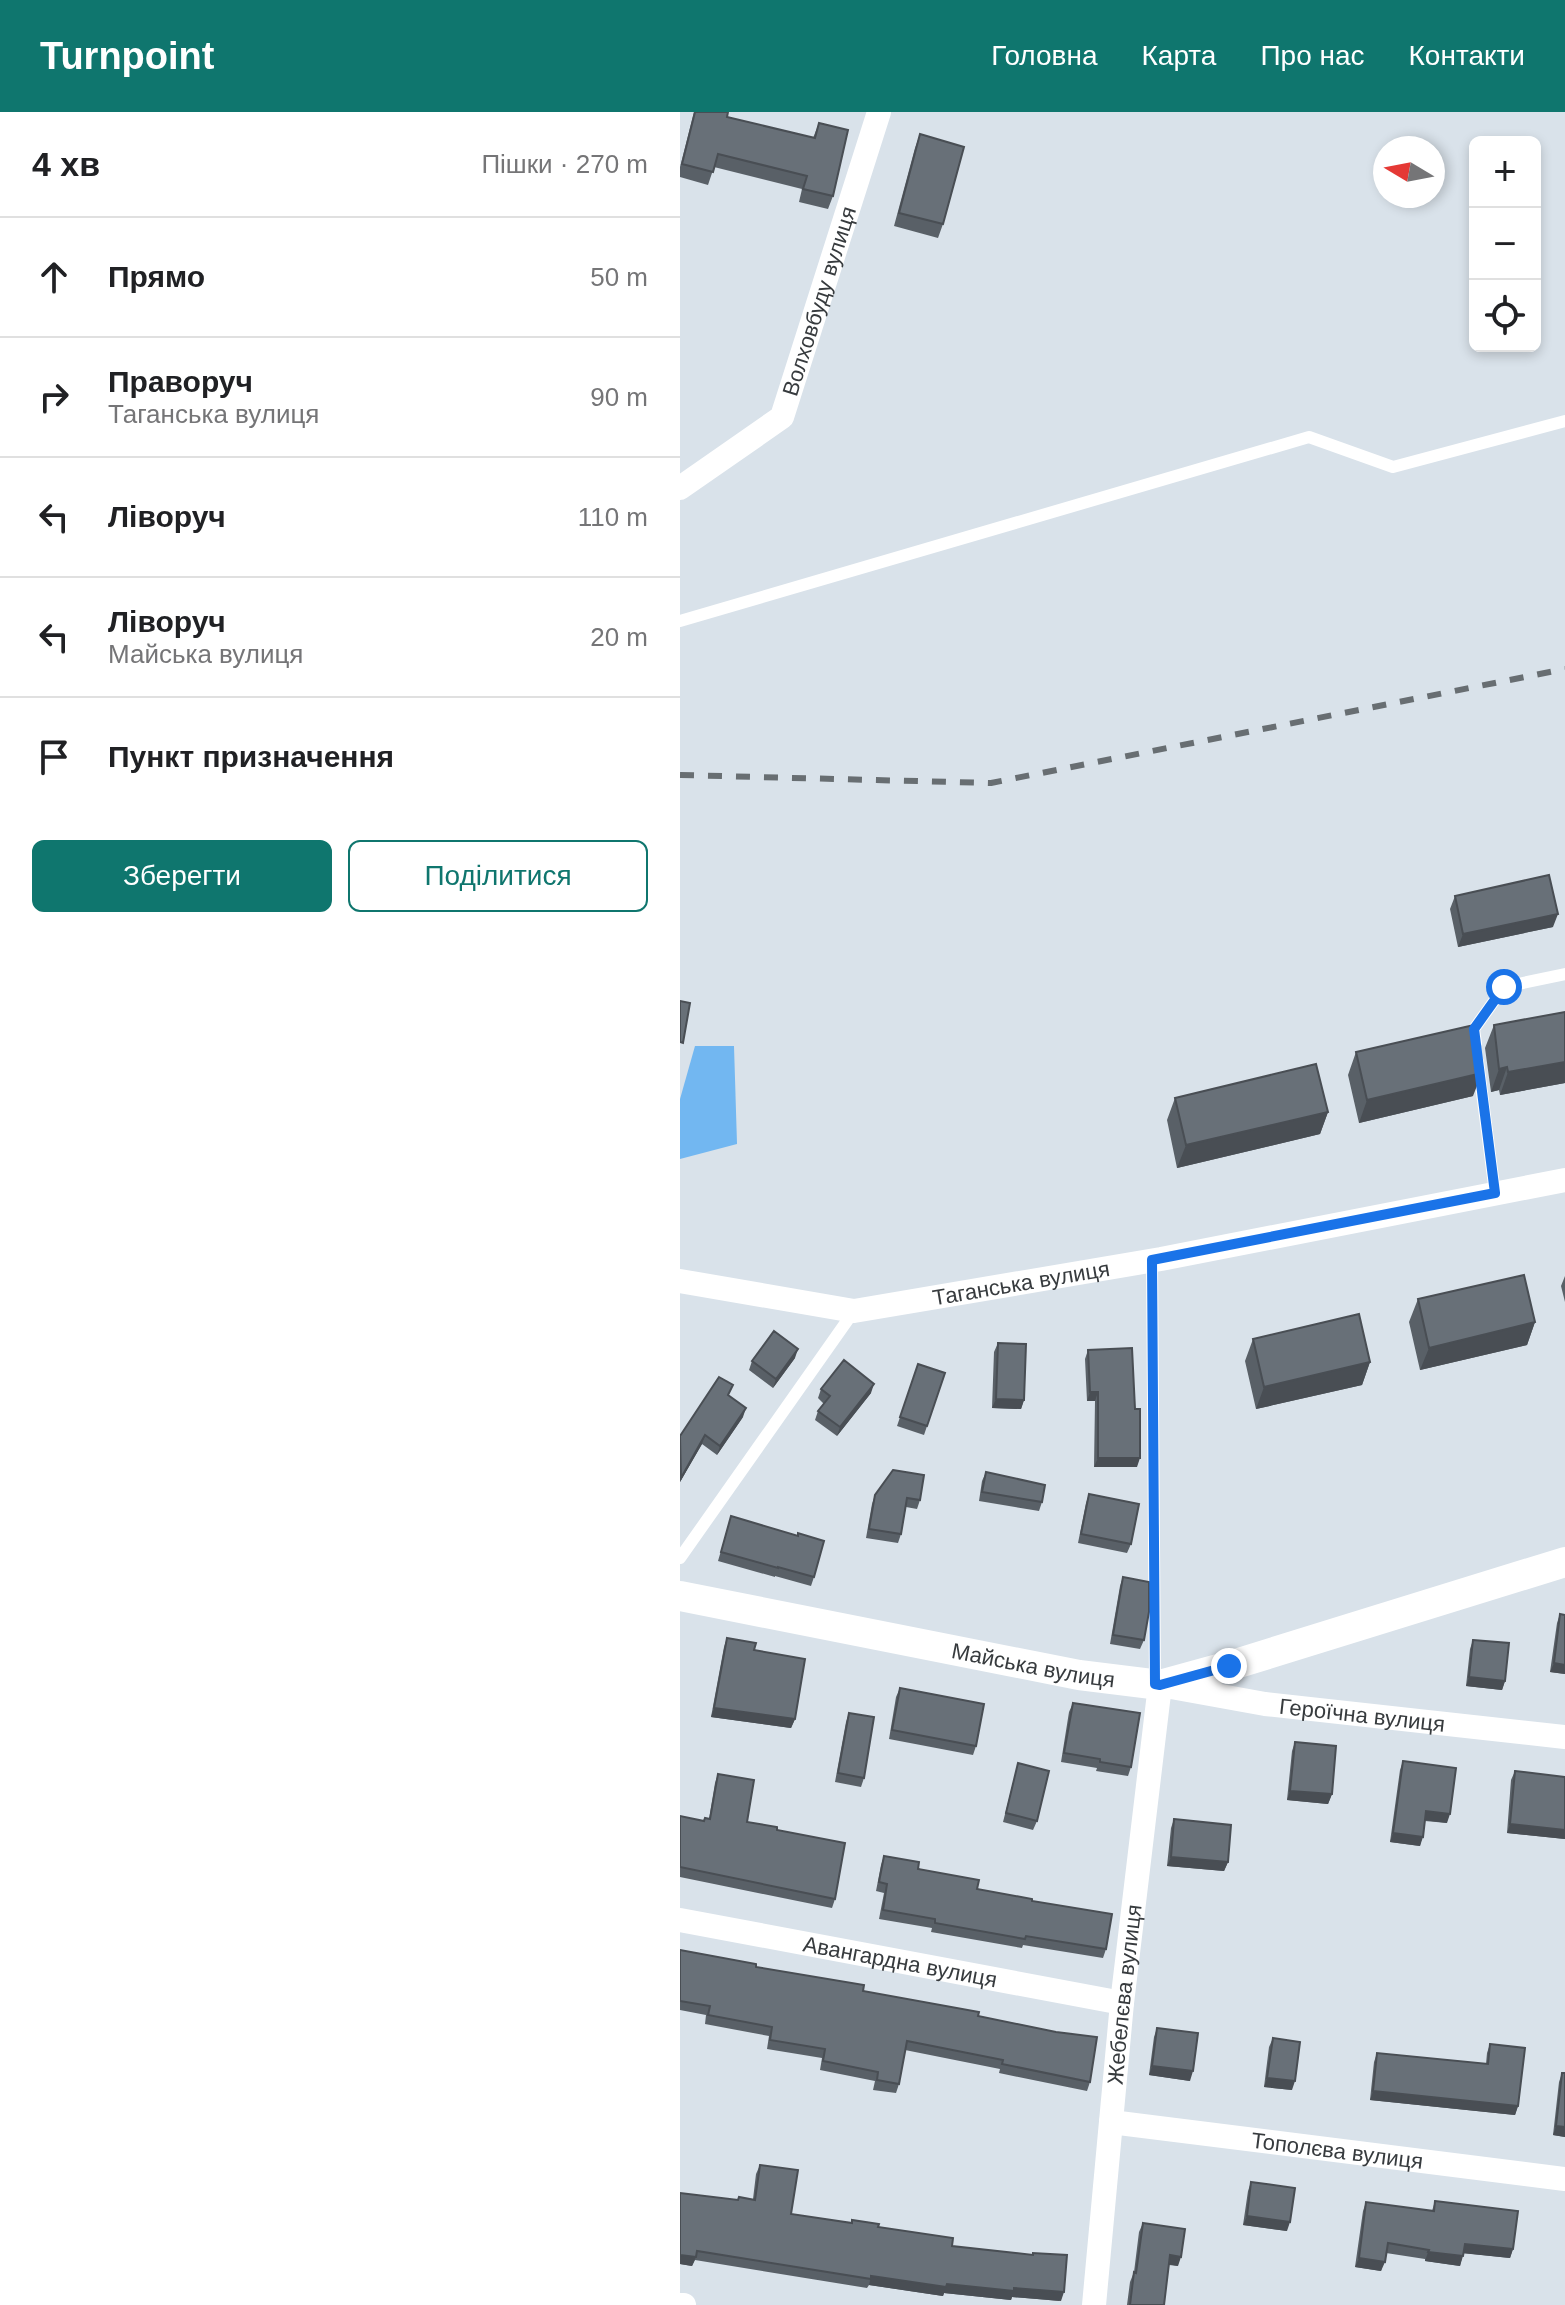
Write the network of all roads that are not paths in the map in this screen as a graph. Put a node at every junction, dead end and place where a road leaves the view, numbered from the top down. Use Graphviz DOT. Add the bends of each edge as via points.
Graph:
graph roads {
  1 [pos="879,112"];
  2 [pos="1565,421"];
  3 [pos="680,488"];
  4 [pos="680,621"];
  5 [pos="1565,974"];
  6 [pos="1565,1180"];
  7 [pos="1495,1193"];
  8 [pos="1152,1260"];
  9 [pos="680,1281"];
  10 [pos="854,1311"];
  11 [pos="680,1558"];
  12 [pos="1565,1562"];
  13 [pos="680,1596"];
  14 [pos="1158,1684"];
  15 [pos="1565,1737"];
  16 [pos="680,1920"];
  17 [pos="1122,2003"];
  18 [pos="1111,2122"];
  19 [pos="1565,2179"];
  20 [pos="1094,2305"];
  1 -- 3 [label="street, Волховбуду вулиця" via="782,417"];
  2 -- 4 [label="lane" via="1393,467 1309,437"];
  5 -- 7 [label="lane" via="1504,987 1474,1029"];
  6 -- 7 [label="street, Таганська вулиця"];
  7 -- 8 [label="street, Таганська вулиця"];
  8 -- 10 [label="street, Таганська вулиця"];
  8 -- 14 [label="lane"];
  9 -- 10 [label="street, Таганська вулиця"];
  10 -- 11 [label="lane"];
  12 -- 14 [label="street, Майська вулиця"];
  13 -- 14 [label="street, Майська вулиця" via="1079,1675"];
  14 -- 15 [label="street, Героїчна вулиця" via="1265,1704"];
  14 -- 17 [label="street, Жебелєва вулиця"];
  16 -- 17 [label="street, Авангардна вулиця"];
  17 -- 18 [label="street, Жебелєва вулиця"];
  18 -- 19 [label="street, Тополєва вулиця"];
  18 -- 20 [label="street, Жебелєва вулиця"];
}
